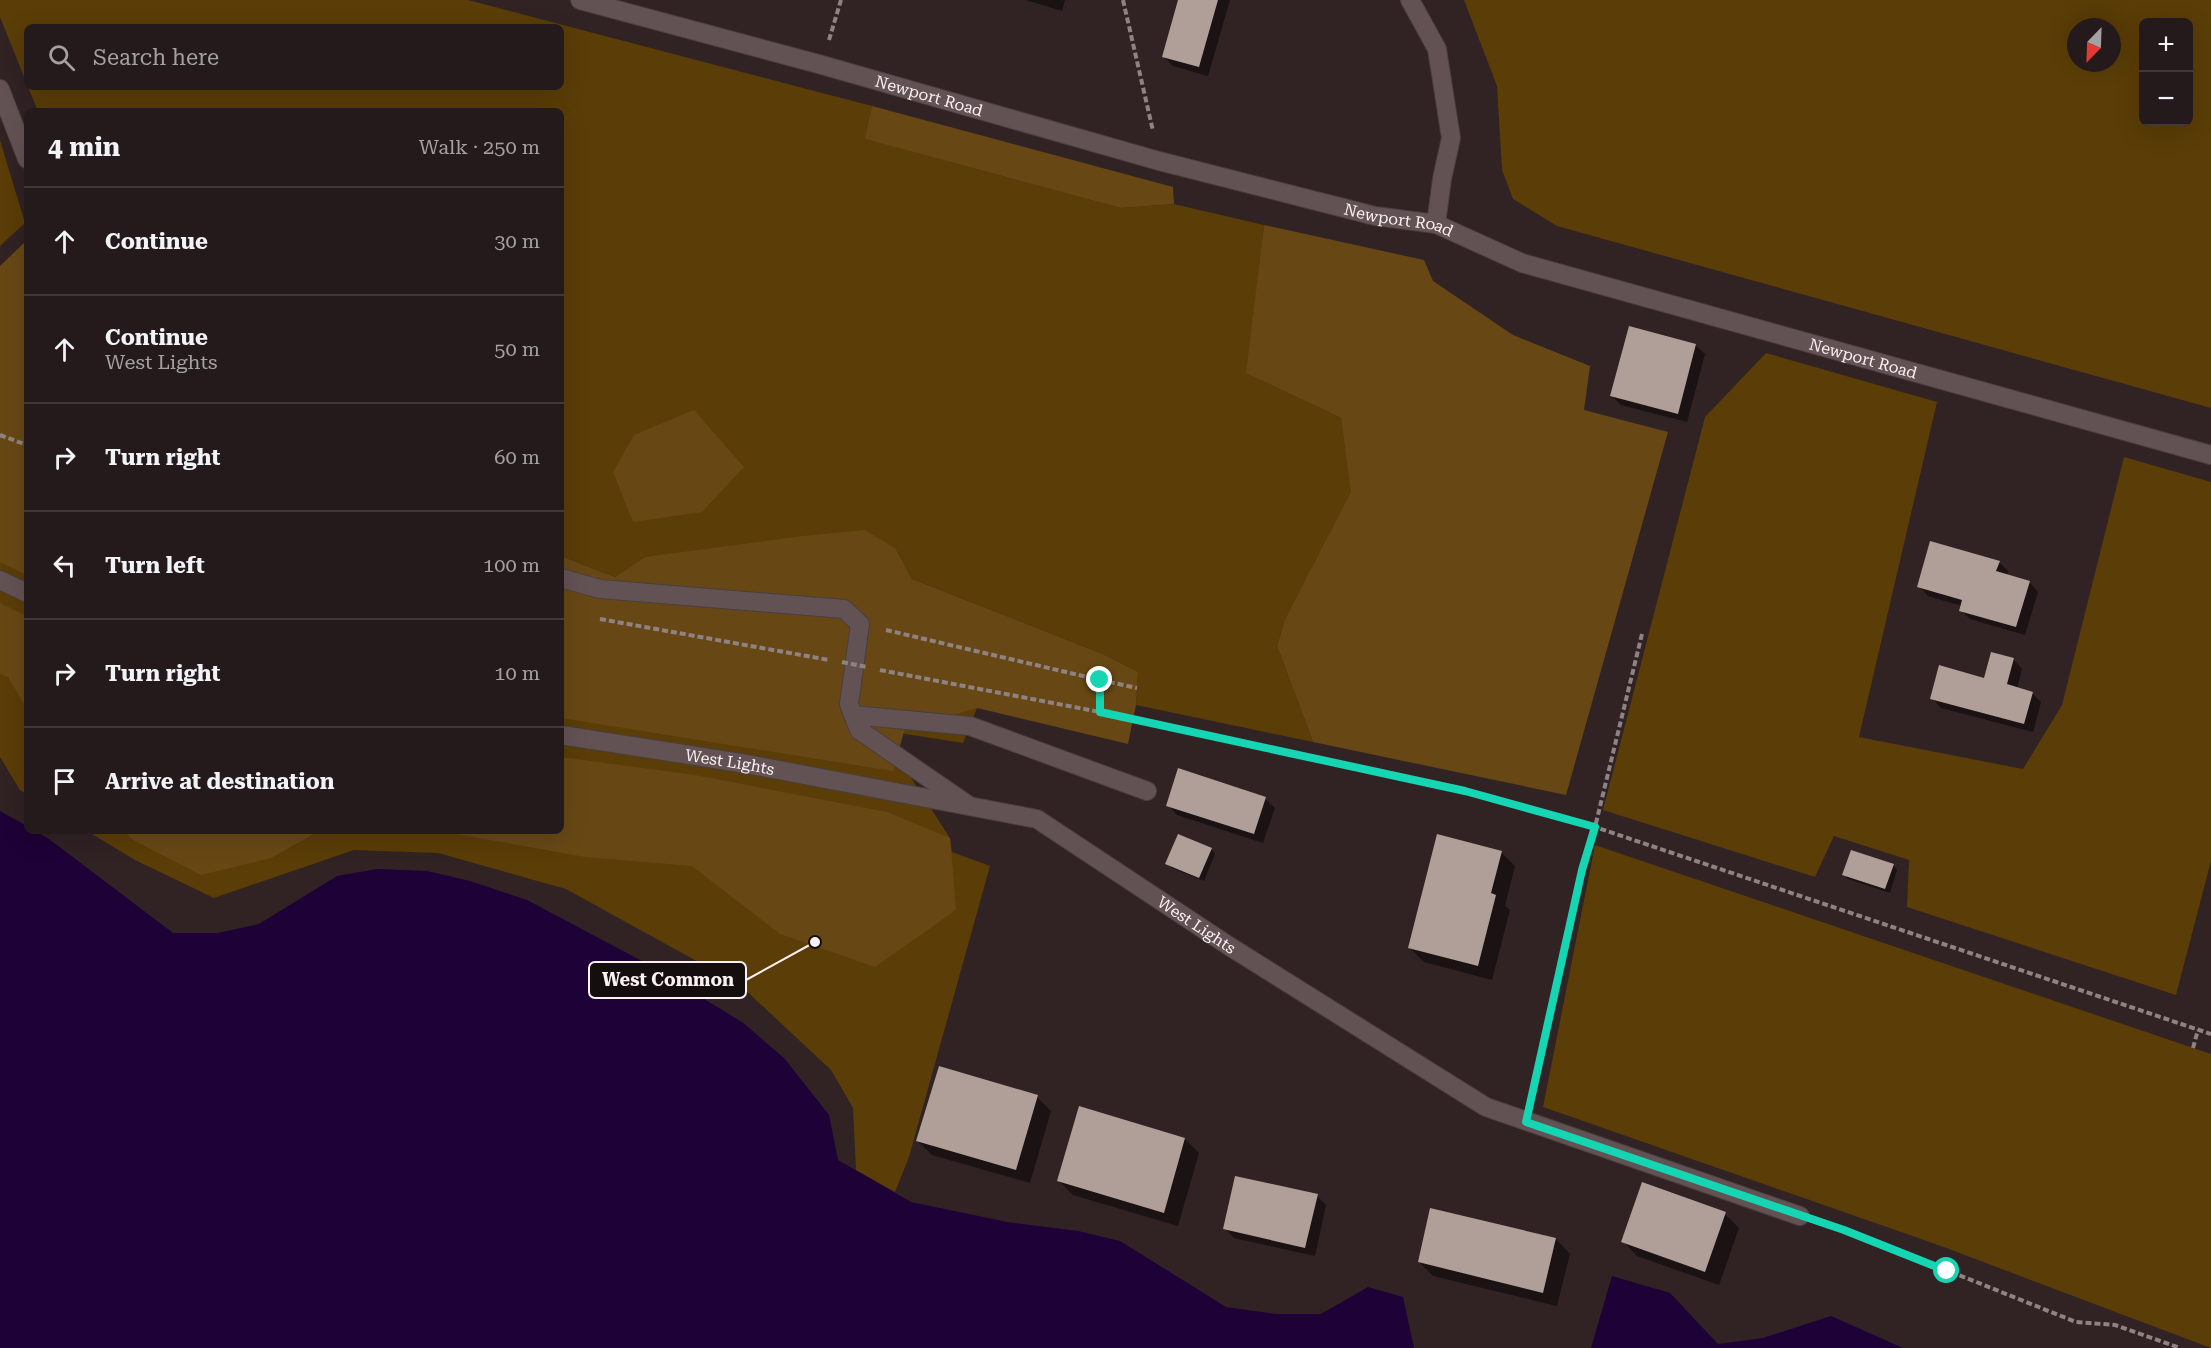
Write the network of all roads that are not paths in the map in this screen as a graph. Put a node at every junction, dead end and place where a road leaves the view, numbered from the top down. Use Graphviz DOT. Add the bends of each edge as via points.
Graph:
graph roads {
  1 [pos="580,0"];
  2 [pos="1410,0"];
  3 [pos="0,89"];
  4 [pos="24,151"];
  5 [pos="1436,224"];
  6 [pos="2211,455"];
  7 [pos="564,579"];
  8 [pos="0,580"];
  9 [pos="24,592"];
  10 [pos="853,715"];
  11 [pos="564,735"];
  12 [pos="1148,791"];
  13 [pos="968,805"];
  14 [pos="1800,1215"];
  1 -- 5 [label="main road, Newport Road" via="1159,161 1375,216"];
  2 -- 5 [label="main road" via="1437,49 1451,138"];
  3 -- 4 [label="main road"];
  5 -- 6 [label="main road, Newport Road" via="1522,263"];
  7 -- 10 [label="main road" via="600,589 844,609 860,624 849,704"];
  8 -- 9 [label="main road"];
  10 -- 12 [label="main road" via="970,726"];
  10 -- 13 [label="main road" via="859,730"];
  11 -- 13 [label="main road, West Lights"];
  13 -- 14 [label="main road, West Lights" via="1037,819 1229,946 1486,1107"];
}
